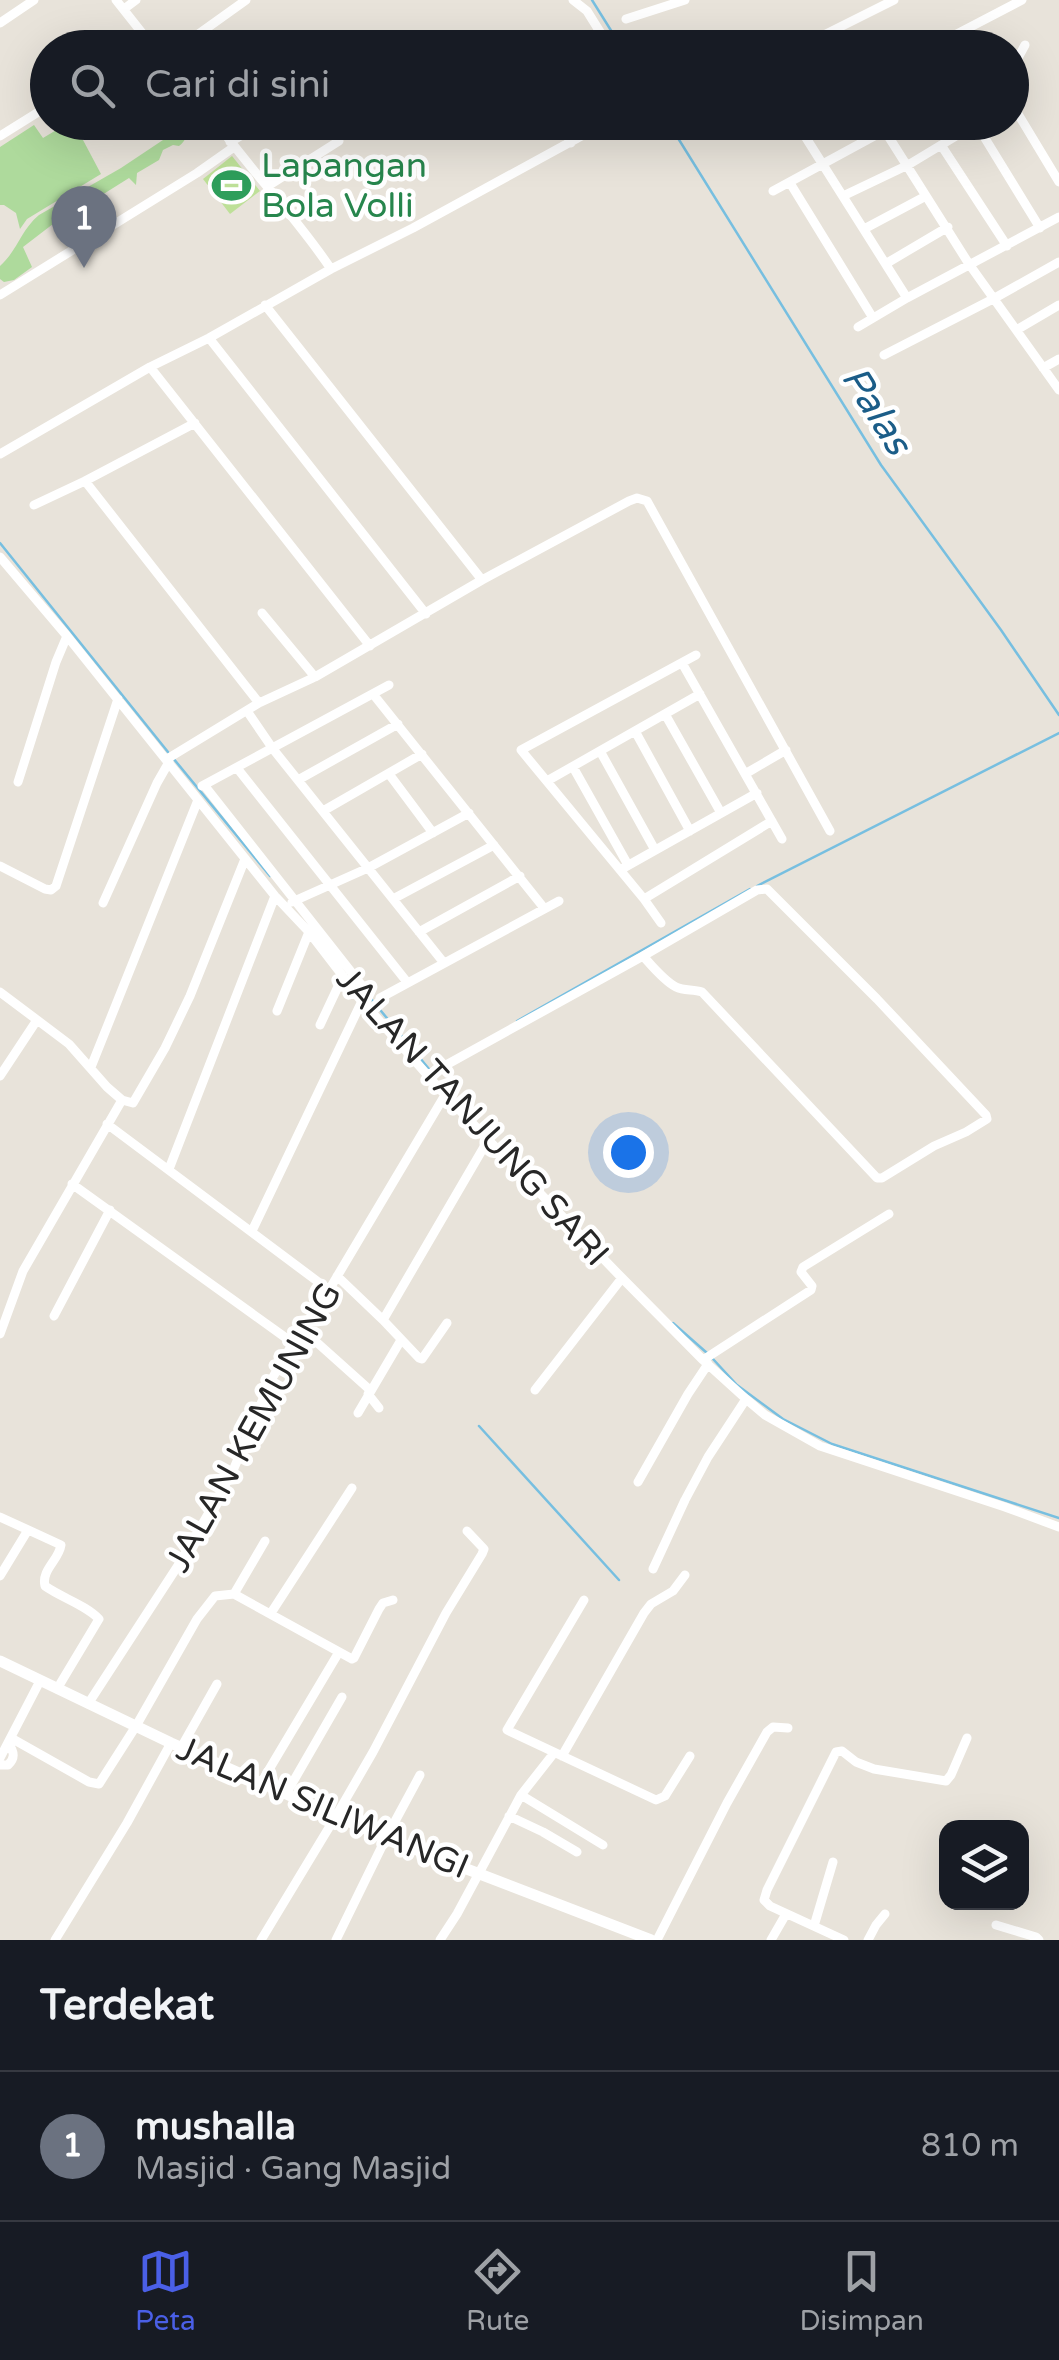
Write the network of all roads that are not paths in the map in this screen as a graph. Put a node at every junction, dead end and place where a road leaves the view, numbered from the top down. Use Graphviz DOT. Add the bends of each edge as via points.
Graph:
graph roads {
  1 [pos="34,0"];
  2 [pos="136,0"];
  3 [pos="246,0"];
  4 [pos="573,0"];
  5 [pos="685,0"];
  6 [pos="889,1"];
  7 [pos="1016,2"];
  8 [pos="120,4"];
  9 [pos="626,19"];
  10 [pos="0,23"];
  11 [pos="140,30"];
  12 [pos="204,30"];
  13 [pos="599,30"];
  14 [pos="833,30"];
  15 [pos="964,30"];
  16 [pos="30,117"];
  17 [pos="1029,132"];
  18 [pos="0,136"];
  19 [pos="229,140"];
  20 [pos="239,140"];
  21 [pos="569,140"];
  22 [pos="576,140"];
  23 [pos="808,140"];
  24 [pos="870,140"];
  25 [pos="891,140"];
  26 [pos="949,140"];
  27 [pos="986,140"];
  28 [pos="339,141"];
  29 [pos="571,143"];
  30 [pos="232,145"];
  31 [pos="941,145"];
  32 [pos="823,164"];
  33 [pos="908,165"];
  34 [pos="1059,182"];
  35 [pos="790,183"];
  36 [pos="268,186"];
  37 [pos="773,191"];
  38 [pos="843,196"];
  39 [pos="926,196"];
  40 [pos="1059,216"];
  41 [pos="948,227"];
  42 [pos="1040,228"];
  43 [pos="864,229"];
  44 [pos="1007,246"];
  45 [pos="1059,262"];
  46 [pos="887,264"];
  47 [pos="970,264"];
  48 [pos="331,269"];
  49 [pos="0,296"];
  50 [pos="907,298"];
  51 [pos="993,299"];
  52 [pos="265,305"];
  53 [pos="1059,305"];
  54 [pos="873,318"];
  55 [pos="858,328"];
  56 [pos="1018,329"];
  57 [pos="209,338"];
  58 [pos="884,355"];
  59 [pos="1059,358"];
  60 [pos="150,368"];
  61 [pos="1044,368"];
  62 [pos="1059,390"];
  63 [pos="196,423"];
  64 [pos="0,454"];
  65 [pos="85,482"];
  66 [pos="34,505"];
  67 [pos="0,556"];
  68 [pos="482,580"];
  69 [pos="262,613"];
  70 [pos="426,614"];
  71 [pos="67,636"];
  72 [pos="370,646"];
  73 [pos="696,656"];
  74 [pos="682,663"];
  75 [pos="315,677"];
  76 [pos="389,685"];
  77 [pos="373,694"];
  78 [pos="700,694"];
  79 [pos="118,699"];
  80 [pos="260,704"];
  81 [pos="248,711"];
  82 [pos="665,714"];
  83 [pos="398,724"];
  84 [pos="636,731"];
  85 [pos="273,749"];
  86 [pos="786,750"];
  87 [pos="600,752"];
  88 [pos="422,754"];
  89 [pos="168,760"];
  90 [pos="572,767"];
  91 [pos="237,768"];
  92 [pos="389,774"];
  93 [pos="745,774"];
  94 [pos="298,780"];
  95 [pos="18,782"];
  96 [pos="547,782"];
  97 [pos="198,792"];
  98 [pos="756,794"];
  99 [pos="323,812"];
  100 [pos="470,813"];
  101 [pos="721,814"];
  102 [pos="772,821"];
  103 [pos="690,830"];
  104 [pos="830,831"];
  105 [pos="433,833"];
  106 [pos="782,839"];
  107 [pos="494,845"];
  108 [pos="655,850"];
  109 [pos="245,859"];
  110 [pos="0,866"];
  111 [pos="624,867"];
  112 [pos="368,868"];
  113 [pos="520,876"];
  114 [pos="331,884"];
  115 [pos="276,896"];
  116 [pos="644,899"];
  117 [pos="393,900"];
  118 [pos="559,901"];
  119 [pos="290,903"];
  120 [pos="103,904"];
  121 [pos="544,908"];
  122 [pos="661,923"];
  123 [pos="309,932"];
  124 [pos="419,932"];
  125 [pos="643,956"];
  126 [pos="444,963"];
  127 [pos="348,976"];
  128 [pos="408,982"];
  129 [pos="0,992"];
  130 [pos="365,996"];
  131 [pos="380,998"];
  132 [pos="277,1011"];
  133 [pos="37,1020"];
  134 [pos="320,1025"];
  135 [pos="91,1068"];
  136 [pos="1,1071"];
  137 [pos="431,1073"];
  138 [pos="444,1095"];
  139 [pos="122,1100"];
  140 [pos="107,1124"];
  141 [pos="488,1140"];
  142 [pos="168,1169"];
  143 [pos="72,1184"];
  144 [pos="110,1210"];
  145 [pos="888,1214"];
  146 [pos="252,1232"];
  147 [pos="337,1276"];
  148 [pos="622,1278"];
  149 [pos="329,1290"];
  150 [pos="54,1316"];
  151 [pos="383,1320"];
  152 [pos="448,1323"];
  153 [pos="303,1330"];
  154 [pos="0,1334"];
  155 [pos="400,1340"];
  156 [pos="293,1343"];
  157 [pos="705,1362"];
  158 [pos="535,1390"];
  159 [pos="369,1392"];
  160 [pos="746,1399"];
  161 [pos="379,1408"];
  162 [pos="358,1413"];
  163 [pos="638,1482"];
  164 [pos="352,1488"];
  165 [pos="0,1517"];
  166 [pos="1059,1527"];
  167 [pos="28,1530"];
  168 [pos="467,1531"];
  169 [pos="265,1541"];
  170 [pos="654,1569"];
  171 [pos="685,1575"];
  172 [pos="0,1576"];
  173 [pos="234,1594"];
  174 [pos="392,1600"];
  175 [pos="584,1600"];
  176 [pos="272,1613"];
  177 [pos="339,1652"];
  178 [pos="0,1661"];
  179 [pos="40,1681"];
  180 [pos="217,1684"];
  181 [pos="57,1688"];
  182 [pos="342,1697"];
  183 [pos="88,1704"];
  184 [pos="136,1726"];
  185 [pos="788,1728"];
  186 [pos="967,1738"];
  187 [pos="9,1741"];
  188 [pos="177,1744"];
  189 [pos="558,1755"];
  190 [pos="690,1756"];
  191 [pos="0,1761"];
  192 [pos="420,1775"];
  193 [pos="261,1783"];
  194 [pos="286,1794"];
  195 [pos="521,1795"];
  196 [pos="336,1816"];
  197 [pos="509,1816"];
  198 [pos="386,1838"];
  199 [pos="603,1845"];
  200 [pos="577,1852"];
  201 [pos="833,1862"];
  202 [pos="478,1873"];
  203 [pos="786,1914"];
  204 [pos="885,1914"];
  205 [pos="996,1925"];
  206 [pos="814,1926"];
  207 [pos="55,1940"];
  208 [pos="261,1940"];
  209 [pos="336,1940"];
  210 [pos="443,1940"];
  211 [pos="654,1940"];
  212 [pos="771,1940"];
  213 [pos="844,1940"];
  214 [pos="868,1940"];
  215 [pos="1039,1940"];
  1 -- 10 [label="street"];
  2 -- 8 [label="street"];
  3 -- 12 [label="street"];
  4 -- 13 [label="street"];
  5 -- 9 [label="street"];
  6 -- 14 [label="street"];
  7 -- 15 [label="street"];
  8 -- 11 [label="street"];
  16 -- 18 [label="street"];
  17 -- 34 [label="street"];
  19 -- 30 [label="street"];
  20 -- 30 [label="street"];
  21 -- 29 [label="street"];
  22 -- 29 [label="street"];
  23 -- 32 [label="street"];
  24 -- 32 [label="street"];
  25 -- 33 [label="street"];
  26 -- 31 [label="street"];
  27 -- 42 [label="street"];
  28 -- 36 [label="street"];
  29 -- 48 [label="street"];
  30 -- 36 [label="street"];
  30 -- 49 [label="street"];
  31 -- 33 [label="street"];
  31 -- 44 [label="street"];
  32 -- 35 [label="street"];
  32 -- 38 [label="street"];
  33 -- 38 [label="street"];
  33 -- 39 [label="street"];
  35 -- 37 [label="street"];
  35 -- 54 [label="street"];
  36 -- 48 [label="street"];
  38 -- 43 [label="street"];
  39 -- 41 [label="street"];
  39 -- 43 [label="street"];
  40 -- 42 [label="street"];
  41 -- 46 [label="street"];
  41 -- 47 [label="street"];
  42 -- 44 [label="street"];
  43 -- 46 [label="street"];
  44 -- 47 [label="street"];
  45 -- 51 [label="street"];
  46 -- 50 [label="street"];
  47 -- 50 [label="street"];
  47 -- 51 [label="street"];
  48 -- 52 [label="street"];
  50 -- 54 [label="street"];
  51 -- 56 [label="street"];
  51 -- 58 [label="street"];
  52 -- 57 [label="street"];
  52 -- 68 [label="street"];
  53 -- 56 [label="street"];
  54 -- 55 [label="street"];
  56 -- 61 [label="street"];
  57 -- 60 [label="street"];
  57 -- 70 [label="street"];
  59 -- 61 [label="street"];
  60 -- 63 [label="street"];
  60 -- 64 [label="street"];
  61 -- 62 [label="street"];
  63 -- 65 [label="street"];
  63 -- 72 [label="street"];
  65 -- 66 [label="street"];
  65 -- 80 [label="street"];
  67 -- 71 [label="street, JALAN TANJUNG SARI"];
  68 -- 70 [label="street"];
  68 -- 86 [label="street" via="629,501 647,501"];
  69 -- 75 [label="street"];
  70 -- 72 [label="street"];
  71 -- 79 [label="street, JALAN TANJUNG SARI"];
  71 -- 95 [label="street"];
  72 -- 75 [label="street"];
  73 -- 74 [label="street"];
  74 -- 78 [label="street"];
  74 -- 96 [label="street" via="520,750"];
  75 -- 80 [label="street"];
  76 -- 77 [label="street"];
  77 -- 83 [label="street"];
  77 -- 85 [label="street"];
  78 -- 82 [label="street"];
  78 -- 93 [label="street"];
  79 -- 89 [label="street, JALAN TANJUNG SARI"];
  79 -- 110 [label="street" via="56,886 45,890"];
  80 -- 81 [label="street"];
  81 -- 85 [label="street"];
  81 -- 89 [label="street"];
  82 -- 84 [label="street"];
  82 -- 101 [label="street"];
  83 -- 88 [label="street"];
  83 -- 94 [label="street"];
  84 -- 87 [label="street"];
  84 -- 103 [label="street"];
  85 -- 91 [label="street"];
  85 -- 94 [label="street"];
  86 -- 93 [label="street"];
  86 -- 104 [label="street"];
  87 -- 90 [label="street"];
  87 -- 108 [label="street"];
  88 -- 92 [label="street"];
  88 -- 100 [label="street"];
  89 -- 97 [label="street, JALAN TANJUNG SARI"];
  89 -- 120 [label="street"];
  90 -- 96 [label="street"];
  90 -- 111 [label="street"];
  91 -- 97 [label="street"];
  91 -- 114 [label="street"];
  92 -- 99 [label="street"];
  92 -- 105 [label="street"];
  93 -- 98 [label="street"];
  94 -- 99 [label="street"];
  96 -- 111 [label="street"];
  97 -- 109 [label="street, JALAN TANJUNG SARI"];
  97 -- 119 [label="street"];
  97 -- 135 [label="street"];
  98 -- 101 [label="street"];
  98 -- 102 [label="street"];
  99 -- 112 [label="street"];
  100 -- 105 [label="street"];
  100 -- 107 [label="street"];
  101 -- 103 [label="street"];
  102 -- 106 [label="street"];
  102 -- 116 [label="street"];
  103 -- 108 [label="street"];
  105 -- 112 [label="street"];
  107 -- 113 [label="street"];
  107 -- 117 [label="street"];
  108 -- 111 [label="street"];
  109 -- 115 [label="street, JALAN TANJUNG SARI"];
  109 -- 139 [label="street" via="165,1048 132,1103"];
  111 -- 116 [label="street"];
  112 -- 114 [label="street"];
  112 -- 117 [label="street"];
  113 -- 121 [label="street"];
  113 -- 124 [label="street"];
  114 -- 119 [label="street"];
  114 -- 128 [label="street"];
  115 -- 119 [label="street, JALAN TANJUNG SARI"];
  115 -- 142 [label="street"];
  116 -- 122 [label="street"];
  117 -- 124 [label="street"];
  118 -- 121 [label="street"];
  119 -- 123 [label="street, JALAN TANJUNG SARI"];
  119 -- 127 [label="street"];
  121 -- 126 [label="street"];
  123 -- 127 [label="street, JALAN TANJUNG SARI"];
  123 -- 132 [label="street"];
  124 -- 126 [label="street"];
  125 -- 125 [label="street" via="767,889 987,1120 877,1178 702,992 674,986"];
  125 -- 137 [label="street"];
  126 -- 128 [label="street"];
  127 -- 130 [label="street, JALAN TANJUNG SARI"];
  127 -- 134 [label="street"];
  128 -- 131 [label="street"];
  129 -- 133 [label="street"];
  130 -- 137 [label="street, JALAN TANJUNG SARI"];
  130 -- 146 [label="street"];
  133 -- 135 [label="street"];
  133 -- 136 [label="street"];
  135 -- 139 [label="street"];
  137 -- 138 [label="street, JALAN TANJUNG SARI"];
  138 -- 141 [label="street, JALAN TANJUNG SARI"];
  138 -- 147 [label="street, JALAN KEMUNING"];
  139 -- 140 [label="street"];
  140 -- 142 [label="street"];
  140 -- 143 [label="street"];
  141 -- 148 [label="street, JALAN TANJUNG SARI"];
  141 -- 151 [label="street"];
  142 -- 146 [label="street"];
  143 -- 144 [label="street"];
  143 -- 154 [label="street" via="17,1284"];
  144 -- 150 [label="street"];
  144 -- 156 [label="street"];
  145 -- 157 [label="street" via="803,1268 811,1290"];
  146 -- 149 [label="street"];
  147 -- 149 [label="street, JALAN KEMUNING"];
  147 -- 151 [label="street"];
  148 -- 157 [label="street, JALAN TANJUNG SARI"];
  148 -- 158 [label="street"];
  149 -- 153 [label="street, JALAN KEMUNING"];
  151 -- 155 [label="street"];
  152 -- 155 [label="street" via="422,1359"];
  153 -- 156 [label="street, JALAN KEMUNING"];
  153 -- 159 [label="street"];
  155 -- 159 [label="street"];
  156 -- 183 [label="street, JALAN KEMUNING" via="232,1473"];
  157 -- 160 [label="street, JALAN TANJUNG SARI"];
  157 -- 163 [label="street"];
  159 -- 161 [label="street"];
  159 -- 162 [label="street"];
  160 -- 166 [label="street, JALAN TANJUNG SARI" via="820,1446"];
  160 -- 170 [label="street" via="708,1457"];
  164 -- 176 [label="street"];
  165 -- 167 [label="street"];
  167 -- 172 [label="street"];
  167 -- 181 [label="street" via="61,1545 45,1586 99,1618"];
  168 -- 196 [label="street" via="482,1554"];
  169 -- 173 [label="street"];
  171 -- 189 [label="street" via="639,1621"];
  173 -- 176 [label="street"];
  173 -- 184 [label="street" via="215,1596 206,1606"];
  174 -- 177 [label="street" via="379,1609 354,1658"];
  175 -- 189 [label="street" via="507,1730"];
  176 -- 177 [label="street"];
  177 -- 193 [label="street"];
  178 -- 179 [label="street, JALAN SILIWANGI"];
  179 -- 181 [label="street, JALAN SILIWANGI"];
  179 -- 187 [label="street"];
  180 -- 188 [label="street"];
  181 -- 183 [label="street, JALAN SILIWANGI"];
  182 -- 194 [label="street"];
  183 -- 184 [label="street, JALAN SILIWANGI"];
  184 -- 187 [label="street" via="99,1784"];
  184 -- 188 [label="street, JALAN SILIWANGI"];
  185 -- 211 [label="street" via="768,1732"];
  186 -- 203 [label="street" via="952,1775 941,1781 874,1769 836,1752 764,1896"];
  187 -- 191 [label="street"];
  188 -- 193 [label="street, JALAN SILIWANGI"];
  188 -- 207 [label="street"];
  189 -- 190 [label="street" via="656,1800 666,1796"];
  189 -- 195 [label="street"];
  192 -- 198 [label="street"];
  193 -- 194 [label="street, JALAN SILIWANGI"];
  194 -- 196 [label="street, JALAN SILIWANGI"];
  195 -- 197 [label="street"];
  195 -- 199 [label="street"];
  196 -- 198 [label="street, JALAN SILIWANGI"];
  196 -- 208 [label="street"];
  197 -- 200 [label="street"];
  197 -- 202 [label="street"];
  198 -- 202 [label="street, JALAN SILIWANGI"];
  198 -- 209 [label="street"];
  201 -- 206 [label="street"];
  202 -- 210 [label="street"];
  202 -- 211 [label="street, JALAN SILIWANGI"];
  203 -- 206 [label="street"];
  203 -- 212 [label="street"];
  204 -- 214 [label="street"];
  205 -- 215 [label="street"];
  206 -- 213 [label="street"];
}
